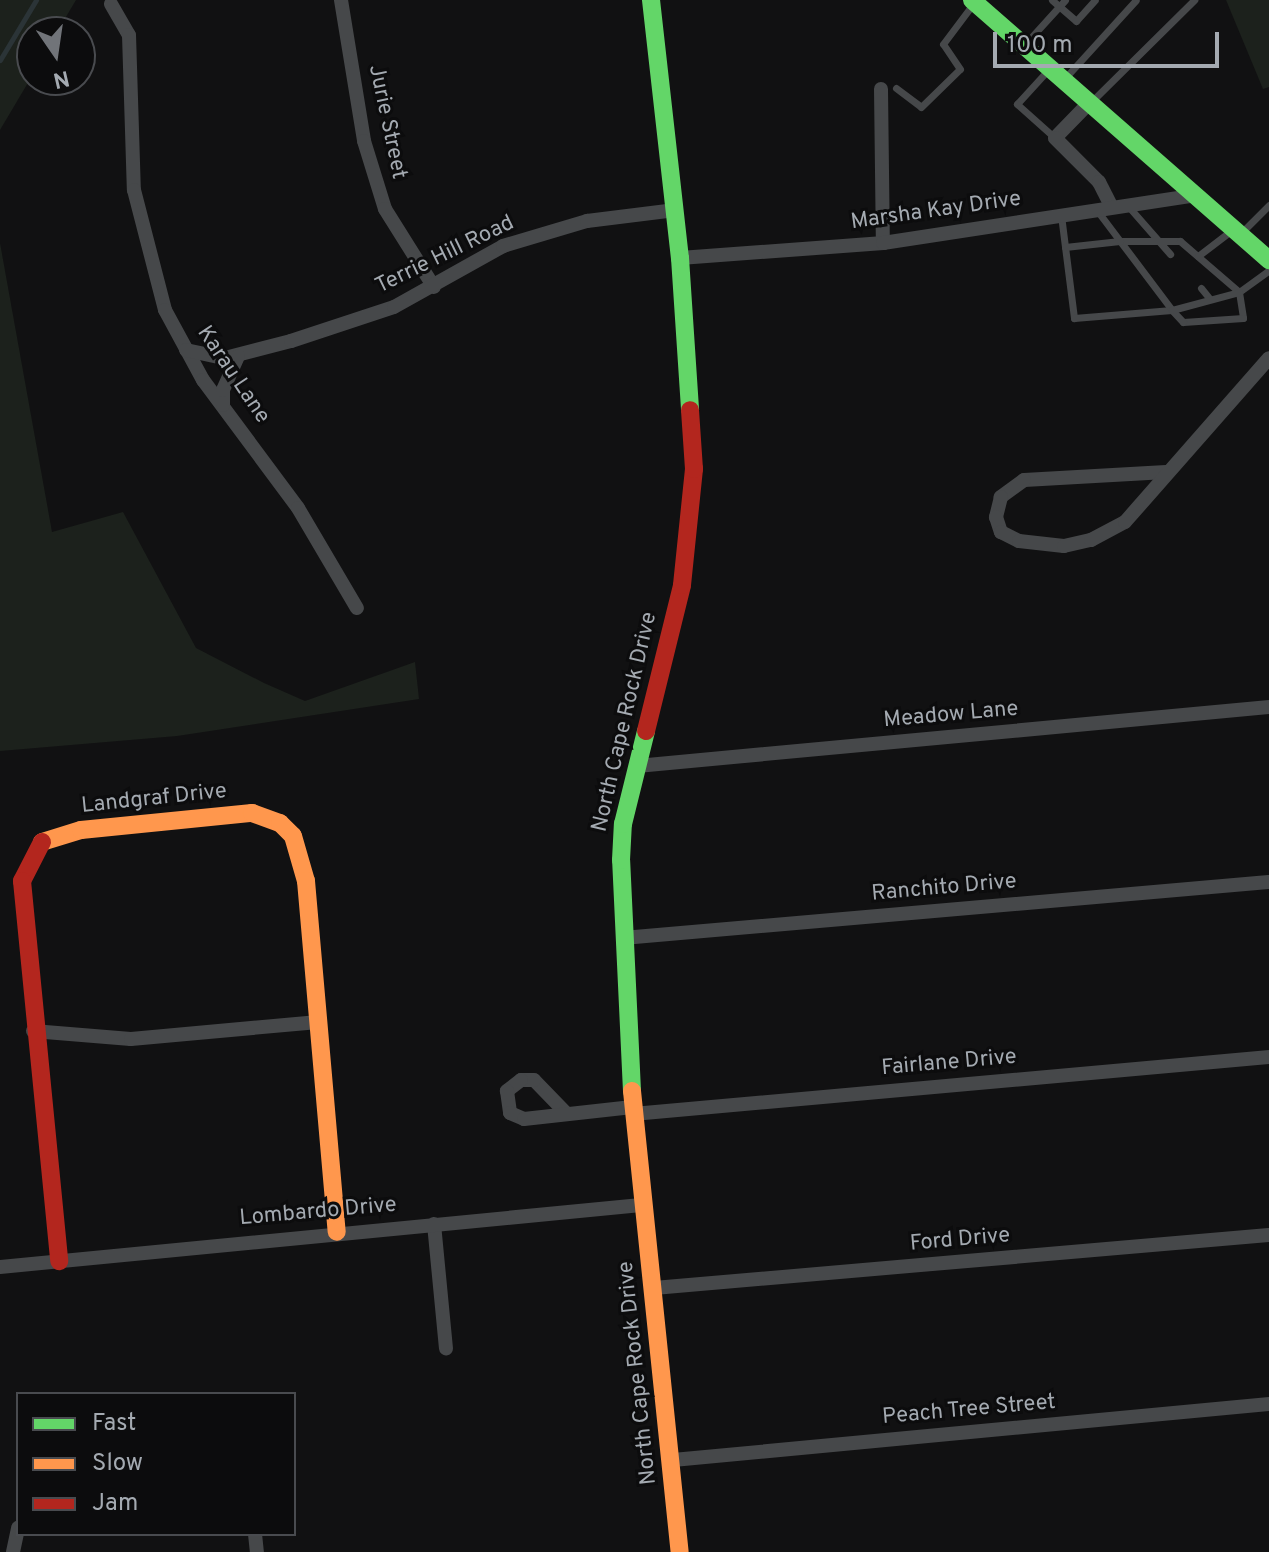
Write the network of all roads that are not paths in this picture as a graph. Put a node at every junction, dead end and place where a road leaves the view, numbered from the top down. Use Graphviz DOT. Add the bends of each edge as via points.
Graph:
graph roads {
  1 [pos="341,0"];
  2 [pos="651,0"];
  3 [pos="1052,0"];
  4 [pos="1095,0"];
  5 [pos="1136,0"];
  6 [pos="1194,0"];
  7 [pos="974,1"];
  8 [pos="1062,3"];
  9 [pos="111,4"];
  10 [pos="1024,45"];
  11 [pos="1057,73"];
  12 [pos="888,89"];
  13 [pos="1090,102"];
  14 [pos="1055,138"];
  15 [pos="1196,195"];
  16 [pos="1269,205"];
  17 [pos="1128,206"];
  18 [pos="1112,207"];
  19 [pos="675,210"];
  20 [pos="1097,210"];
  21 [pos="1061,215"];
  22 [pos="1237,232"];
  23 [pos="1156,238"];
  24 [pos="1120,241"];
  25 [pos="883,243"];
  26 [pos="1065,247"];
  27 [pos="1170,254"];
  28 [pos="1198,256"];
  29 [pos="680,258"];
  30 [pos="1269,260"];
  31 [pos="1269,270"];
  32 [pos="434,287"];
  33 [pos="1201,288"];
  34 [pos="1239,292"];
  35 [pos="1210,299"];
  36 [pos="1172,310"];
  37 [pos="186,350"];
  38 [pos="238,356"];
  39 [pos="1269,358"];
  40 [pos="224,406"];
  41 [pos="1166,472"];
  42 [pos="357,608"];
  43 [pos="1269,707"];
  44 [pos="637,766"];
  45 [pos="1269,882"];
  46 [pos="623,938"];
  47 [pos="318,1022"];
  48 [pos="33,1031"];
  49 [pos="1269,1057"];
  50 [pos="632,1111"];
  51 [pos="567,1114"];
  52 [pos="641,1205"];
  53 [pos="434,1224"];
  54 [pos="337,1232"];
  55 [pos="1269,1235"];
  56 [pos="59,1261"];
  57 [pos="0,1267"];
  58 [pos="654,1288"];
  59 [pos="446,1348"];
  60 [pos="1269,1404"];
  61 [pos="673,1460"];
  62 [pos="680,1552"];
  1 -- 32 [label="street, Jurie Street" via="364,141 385,209"];
  2 -- 19 [label="street, North Cape Rock Drive"];
  3 -- 8 [label="lane"];
  4 -- 8 [label="lane" via="1076,21"];
  5 -- 11 [label="lane"];
  6 -- 13 [label="lane"];
  7 -- 10 [label="street"];
  7 -- 12 [label="lane" via="943,44 960,69 921,107"];
  8 -- 10 [label="lane"];
  9 -- 37 [label="street, Karau Lane" via="129,35 134,190 165,310"];
  10 -- 11 [label="street"];
  11 -- 13 [label="street"];
  11 -- 14 [label="lane" via="1017,104"];
  12 -- 25 [label="street"];
  13 -- 14 [label="street"];
  13 -- 15 [label="street"];
  14 -- 18 [label="street" via="1099,182"];
  15 -- 17 [label="street, Marsha Kay Drive"];
  15 -- 22 [label="street"];
  16 -- 22 [label="lane"];
  17 -- 18 [label="street, Marsha Kay Drive"];
  17 -- 23 [label="lane"];
  18 -- 20 [label="street, Marsha Kay Drive"];
  19 -- 29 [label="street, North Cape Rock Drive"];
  19 -- 32 [label="street, Terrie Hill Road" via="587,221 503,246"];
  20 -- 21 [label="street, Marsha Kay Drive"];
  20 -- 24 [label="lane"];
  21 -- 25 [label="street, Marsha Kay Drive"];
  21 -- 26 [label="lane"];
  22 -- 28 [label="lane"];
  22 -- 30 [label="street"];
  23 -- 24 [label="lane"];
  23 -- 27 [label="lane"];
  23 -- 28 [label="lane" via="1180,241"];
  24 -- 26 [label="lane"];
  24 -- 36 [label="lane"];
  25 -- 29 [label="street, Marsha Kay Drive"];
  26 -- 36 [label="lane" via="1074,318"];
  28 -- 34 [label="lane"];
  29 -- 44 [label="street, North Cape Rock Drive" via="694,469 690,523 682,585"];
  31 -- 34 [label="lane"];
  32 -- 38 [label="street, Terrie Hill Road" via="371,316"];
  33 -- 35 [label="lane"];
  34 -- 35 [label="lane"];
  34 -- 36 [label="lane" via="1243,318 1183,322"];
  35 -- 36 [label="lane"];
  37 -- 38 [label="street, Terrie Hill Road"];
  37 -- 40 [label="street, Karau Lane"];
  38 -- 40 [label="street" via="223,390"];
  39 -- 41 [label="street"];
  40 -- 42 [label="street, Karau Lane" via="298,508"];
  41 -- 41 [label="street" via="1125,522 1091,540 1064,546 1019,541 1001,532 996,517 1001,497 1024,480"];
  43 -- 44 [label="street, Meadow Lane"];
  44 -- 46 [label="street, North Cape Rock Drive" via="623,824"];
  45 -- 46 [label="street, Ranchito Drive"];
  46 -- 50 [label="street, North Cape Rock Drive"];
  47 -- 48 [label="street" via="131,1039"];
  47 -- 48 [label="street, Landgraf Drive" via="300,856 280,823 252,813 81,830 50,836 35,847 22,881"];
  47 -- 54 [label="street, Landgraf Drive"];
  48 -- 56 [label="street, Landgraf Drive"];
  49 -- 50 [label="street, Fairlane Drive"];
  50 -- 51 [label="street, Fairlane Drive"];
  50 -- 52 [label="street, North Cape Rock Drive"];
  52 -- 53 [label="street, Lombardo Drive"];
  52 -- 58 [label="street, North Cape Rock Drive"];
  53 -- 54 [label="street, Lombardo Drive"];
  53 -- 59 [label="street"];
  54 -- 56 [label="street, Lombardo Drive"];
  55 -- 58 [label="street, Ford Drive"];
  56 -- 57 [label="street, Lombardo Drive"];
  58 -- 61 [label="street, North Cape Rock Drive"];
  60 -- 61 [label="street, Peach Tree Street"];
  61 -- 62 [label="street, North Cape Rock Drive"];
}
